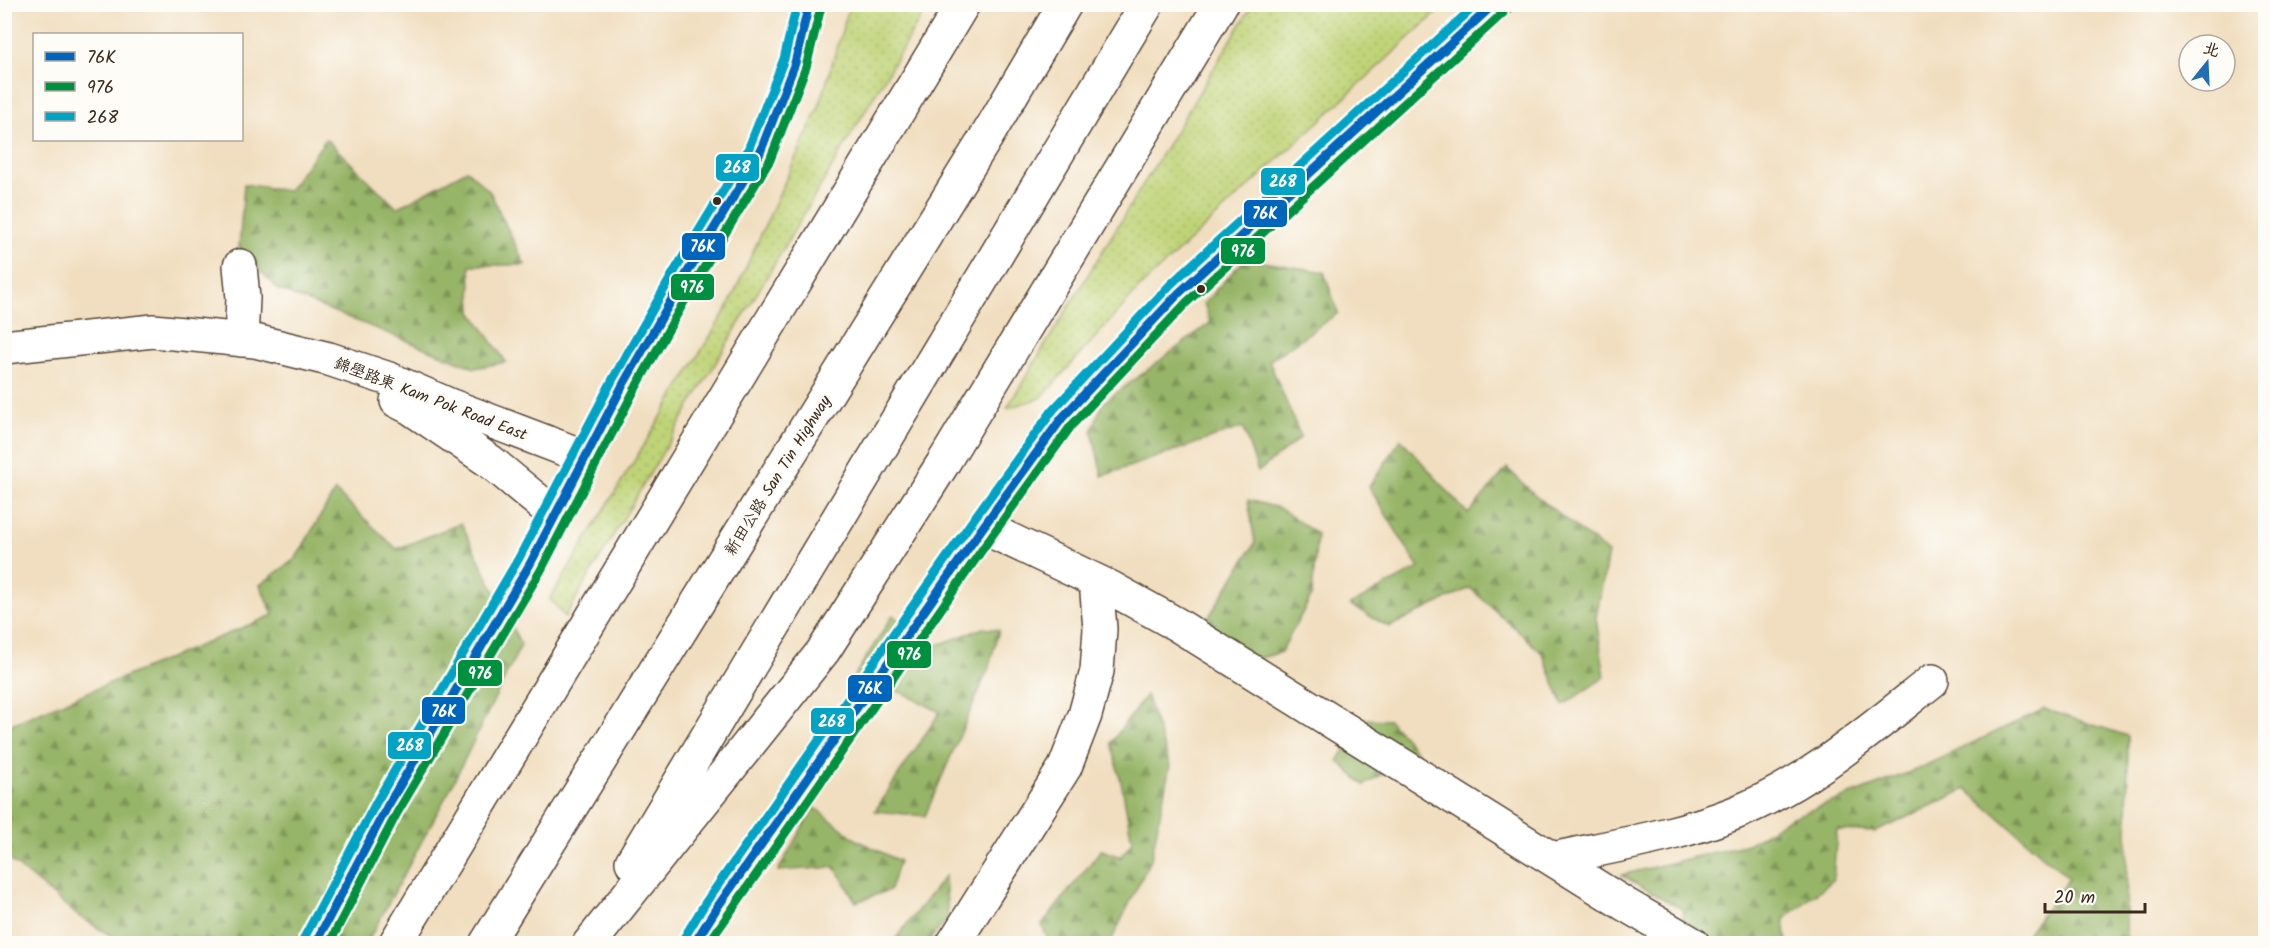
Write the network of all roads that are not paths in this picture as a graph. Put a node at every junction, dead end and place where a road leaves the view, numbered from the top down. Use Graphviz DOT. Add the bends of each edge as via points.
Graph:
graph roads {
  1 [pos="809,4"];
  2 [pos="963,4"];
  3 [pos="1065,4"];
  4 [pos="1147,4"];
  5 [pos="1221,4"];
  6 [pos="1495,4"];
  7 [pos="240,266"];
  8 [pos="241,340"];
  9 [pos="275,346"];
  10 [pos="4,347"];
  11 [pos="585,457"];
  12 [pos="555,514"];
  13 [pos="983,527"];
  14 [pos="1096,581"];
  15 [pos="1932,681"];
  16 [pos="1553,859"];
  17 [pos="315,944"];
  18 [pos="395,944"];
  19 [pos="486,944"];
  20 [pos="583,944"];
  21 [pos="589,944"];
  22 [pos="694,944"];
  23 [pos="953,944"];
  24 [pos="1693,944"];
  1 -- 11 [label="main road" via="795,63 759,155 684,278"];
  2 -- 18 [label="main road"];
  3 -- 19 [label="main road, 新田公路 San Tin Highway"];
  4 -- 20 [label="main road"];
  5 -- 21 [label="main road" via="942,465 824,650"];
  6 -- 13 [label="main road" via="1179,293 1062,418"];
  7 -- 8 [label="main road"];
  8 -- 9 [label="main road, 錦壆路東 Kam Pok Road East"];
  8 -- 10 [label="main road, 錦壆路東 Kam Pok Road East" via="153,331"];
  9 -- 11 [label="main road, 錦壆路東 Kam Pok Road East" via="389,379"];
  9 -- 12 [label="main road, 錦壆路東 Kam Pok Road East" via="411,408 491,462"];
  11 -- 12 [label="main road"];
  12 -- 17 [label="main road" via="530,564 387,807"];
  13 -- 14 [label="main road"];
  13 -- 22 [label="main road"];
  14 -- 16 [label="main road" via="1176,624"];
  14 -- 23 [label="main road" via="1100,629 1097,671 1065,767"];
  15 -- 16 [label="main road" via="1802,779 1735,813 1660,836"];
  16 -- 24 [label="main road"];
}
